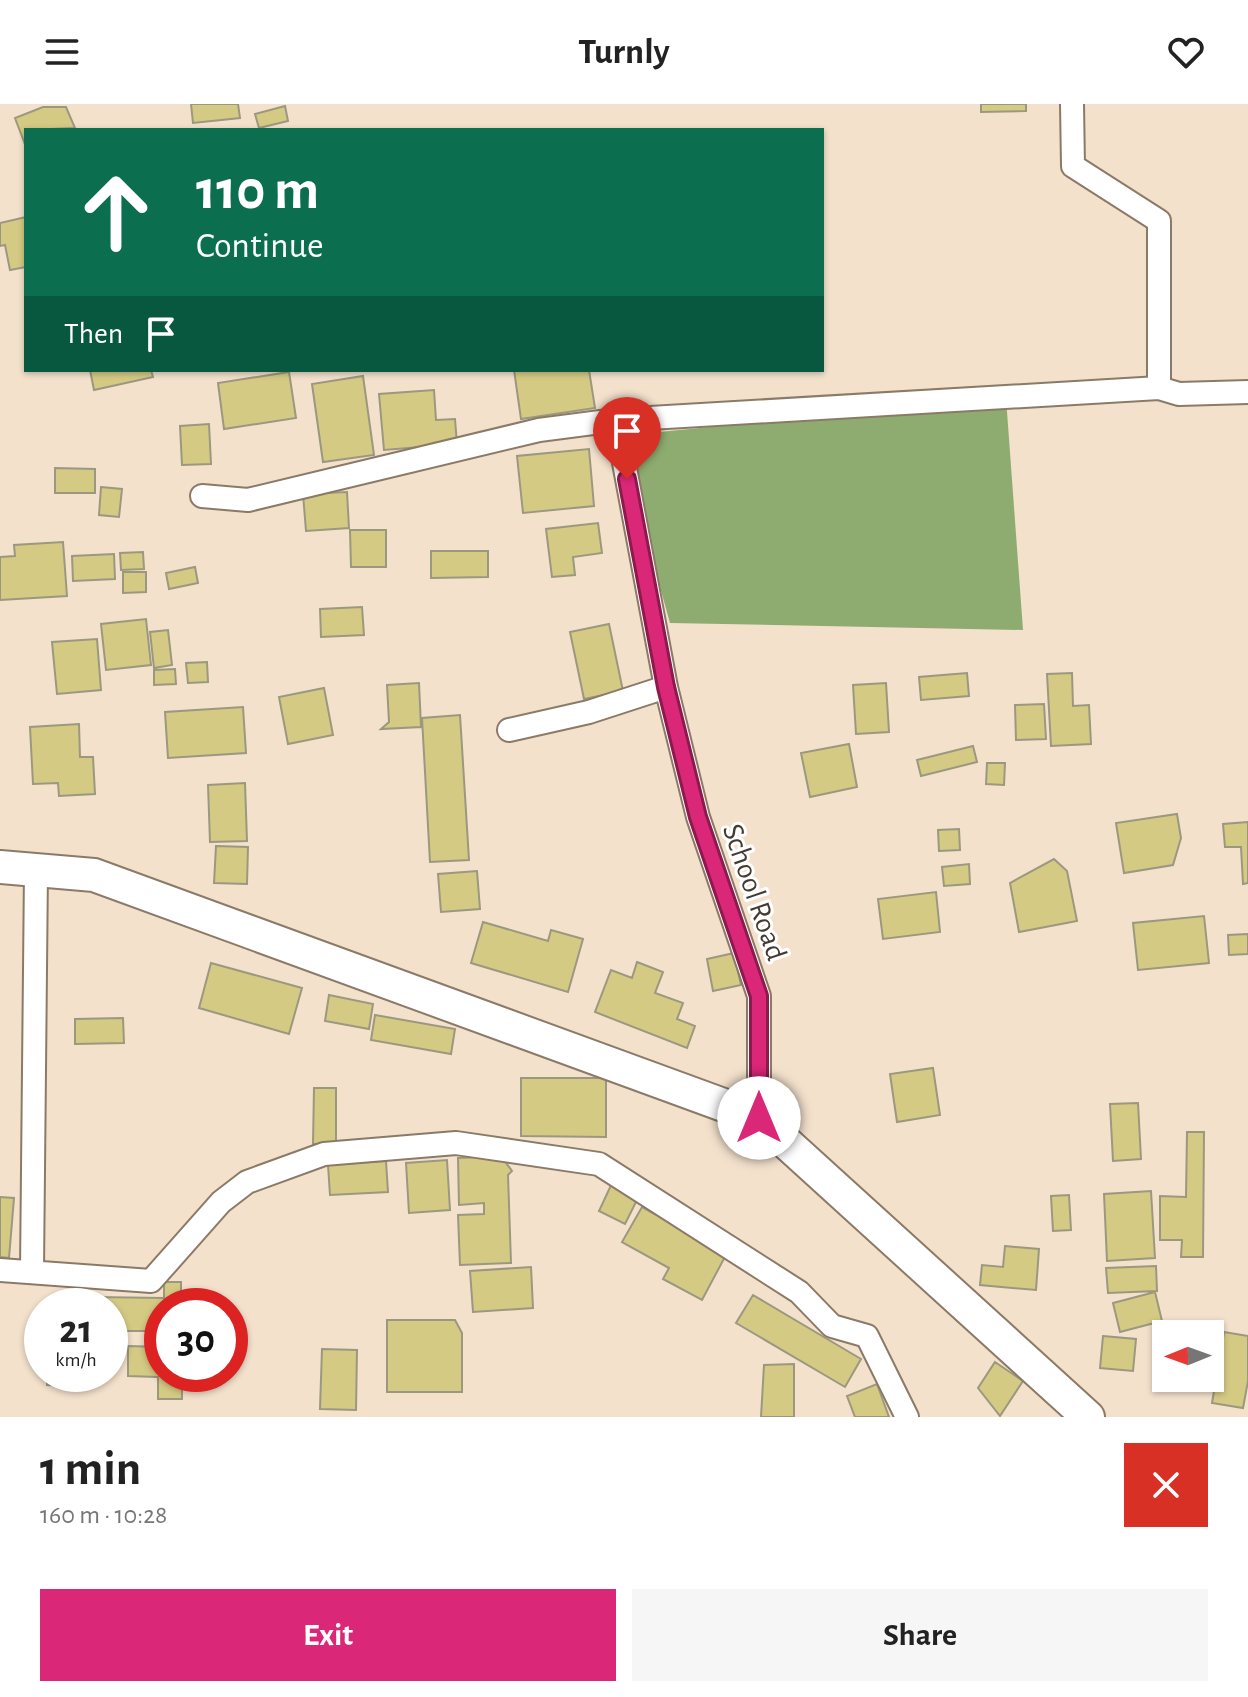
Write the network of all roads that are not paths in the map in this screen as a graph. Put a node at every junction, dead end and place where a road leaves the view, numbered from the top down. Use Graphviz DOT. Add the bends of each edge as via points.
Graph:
graph roads {
  1 [pos="1072,104"];
  2 [pos="1159,388"];
  3 [pos="1248,392"];
  4 [pos="616,420"];
  5 [pos="202,496"];
  6 [pos="666,687"];
  7 [pos="509,730"];
  8 [pos="0,867"];
  9 [pos="36,870"];
  10 [pos="759,1118"];
  11 [pos="0,1270"];
  12 [pos="32,1270"];
  13 [pos="907,1417"];
  14 [pos="1088,1417"];
  1 -- 2 [label="street" via="1073,166 1159,221"];
  2 -- 3 [label="street" via="1179,394"];
  2 -- 4 [label="street"];
  4 -- 5 [label="street" via="539,430 248,500"];
  4 -- 6 [label="street, School Road"];
  6 -- 7 [label="street"];
  6 -- 10 [label="street, School Road" via="698,817 759,996"];
  8 -- 9 [label="main road"];
  9 -- 10 [label="main road" via="94,875"];
  9 -- 12 [label="street"];
  10 -- 14 [label="main road"];
  11 -- 12 [label="street"];
  12 -- 13 [label="street" via="151,1281 221,1202 247,1182 324,1154 456,1143 599,1164 799,1292 832,1326 867,1336"];
}
